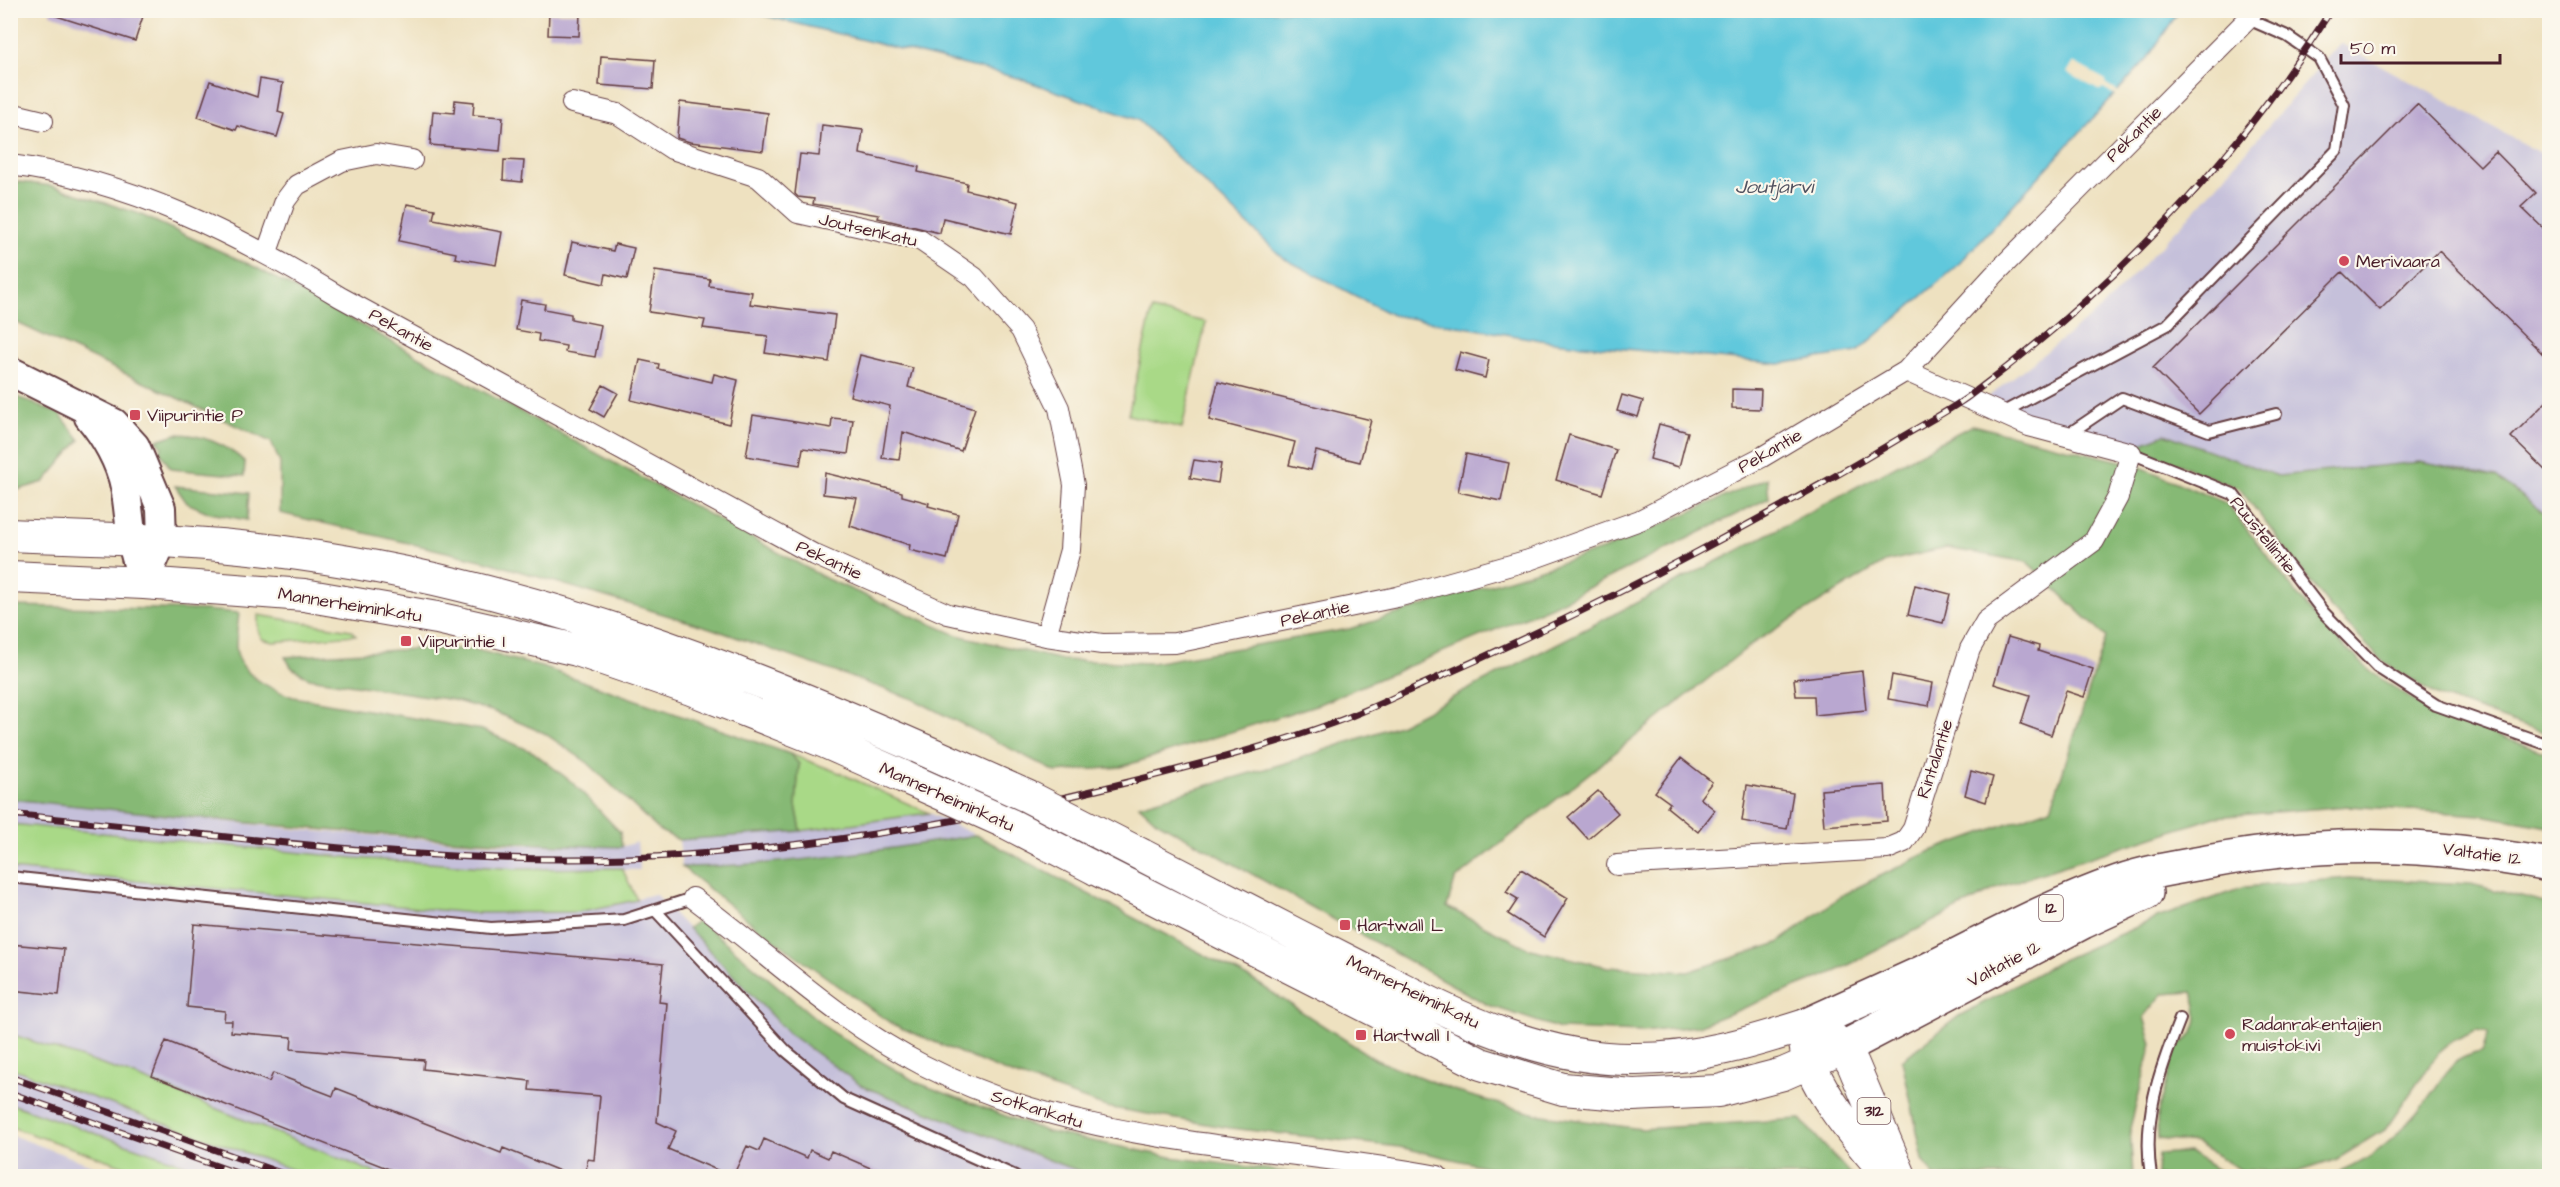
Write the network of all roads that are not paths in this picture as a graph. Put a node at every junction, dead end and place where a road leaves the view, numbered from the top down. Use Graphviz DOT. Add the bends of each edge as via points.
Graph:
graph roads {
  1 [pos="2250,15"];
  2 [pos="572,103"];
  3 [pos="10,113"];
  4 [pos="43,121"];
  5 [pos="412,160"];
  6 [pos="10,165"];
  7 [pos="267,252"];
  8 [pos="10,371"];
  9 [pos="1906,371"];
  10 [pos="61,394"];
  11 [pos="2000,414"];
  12 [pos="2276,414"];
  13 [pos="2066,436"];
  14 [pos="2131,453"];
  15 [pos="10,536"];
  16 [pos="130,539"];
  17 [pos="162,541"];
  18 [pos="10,577"];
  19 [pos="144,583"];
  20 [pos="1047,636"];
  21 [pos="2550,743"];
  22 [pos="2234,856"];
  23 [pos="1617,865"];
  24 [pos="2550,865"];
  25 [pos="10,877"];
  26 [pos="693,898"];
  27 [pos="655,910"];
  28 [pos="2180,1019"];
  29 [pos="1809,1024"];
  30 [pos="1843,1048"];
  31 [pos="1809,1062"];
  32 [pos="1015,1176"];
  33 [pos="1438,1176"];
  34 [pos="1889,1176"];
  35 [pos="1900,1176"];
  36 [pos="2151,1176"];
  1 -- 9 [label="street, Pekantie" via="1994,275"];
  1 -- 11 [label="lane" via="2319,58 2344,105 2337,150 2167,325"];
  2 -- 20 [label="street, Joutsenkatu" via="618,114 672,149 758,177 798,213 920,240 974,277 1021,330 1059,408 1074,485 1070,550"];
  3 -- 4 [label="street"];
  5 -- 7 [label="street" via="376,154 342,161 297,185 285,201"];
  6 -- 7 [label="street, Pekantie" via="55,171 169,206"];
  7 -- 20 [label="street, Pekantie" via="350,302 815,555 948,614"];
  8 -- 10 [label="main road"];
  9 -- 11 [label="street, Puustellintie"];
  9 -- 20 [label="street, Pekantie" via="1762,457 1640,520 1529,560 1397,597 1175,643 1102,644"];
  10 -- 16 [label="main road" via="90,417 107,440 125,485"];
  10 -- 17 [label="main road" via="114,423 135,446 161,508"];
  11 -- 13 [label="street, Puustellintie"];
  12 -- 13 [label="lane" via="2209,431 2122,398"];
  13 -- 14 [label="street, Puustellintie"];
  14 -- 21 [label="lane, Puustellintie" via="2233,494 2324,613 2377,667 2436,705"];
  14 -- 23 [label="street, Rintalantie" via="2118,497 2094,541 1986,621 1970,649 1912,829 1904,842 1887,849"];
  15 -- 16 [label="main road, Mannerheiminkatu"];
  16 -- 17 [label="main road, Mannerheiminkatu"];
  16 -- 19 [label="main road"];
  17 -- 19 [label="main road"];
  17 -- 29 [label="main road, Mannerheiminkatu, bridge" via="299,554 445,581 701,658 1029,797 1453,1014 1509,1038 1590,1056 1636,1060 1730,1048"];
  18 -- 19 [label="main road, Mannerheiminkatu"];
  19 -- 31 [label="main road, Mannerheiminkatu, bridge" via="304,595 437,618 577,650 702,693 825,742 1009,824 1419,1034 1481,1064 1525,1079 1599,1093 1676,1094 1754,1083"];
  22 -- 24 [label="highway, Valtatie 12 / 12" via="2291,849 2417,846"];
  22 -- 29 [label="highway, Valtatie 12 / 12" via="2121,881 2039,912"];
  22 -- 30 [label="highway, Valtatie 12 / 12" via="2083,922"];
  25 -- 27 [label="lane" via="491,928 624,920"];
  26 -- 27 [label="lane"];
  26 -- 33 [label="street, Sotkankatu" via="853,1024 923,1065 985,1093 1065,1119 1139,1135 1238,1150 1310,1155"];
  27 -- 32 [label="lane" via="786,1051 844,1099"];
  28 -- 36 [label="lane" via="2148,1122"];
  29 -- 30 [label="main road, 312"];
  29 -- 31 [label="main road, 312" via="1805,1044"];
  30 -- 31 [label="main road, Mannerheiminkatu"];
  30 -- 35 [label="main road, 312" via="1866,1092"];
  31 -- 34 [label="main road, 312" via="1844,1122"];
}
